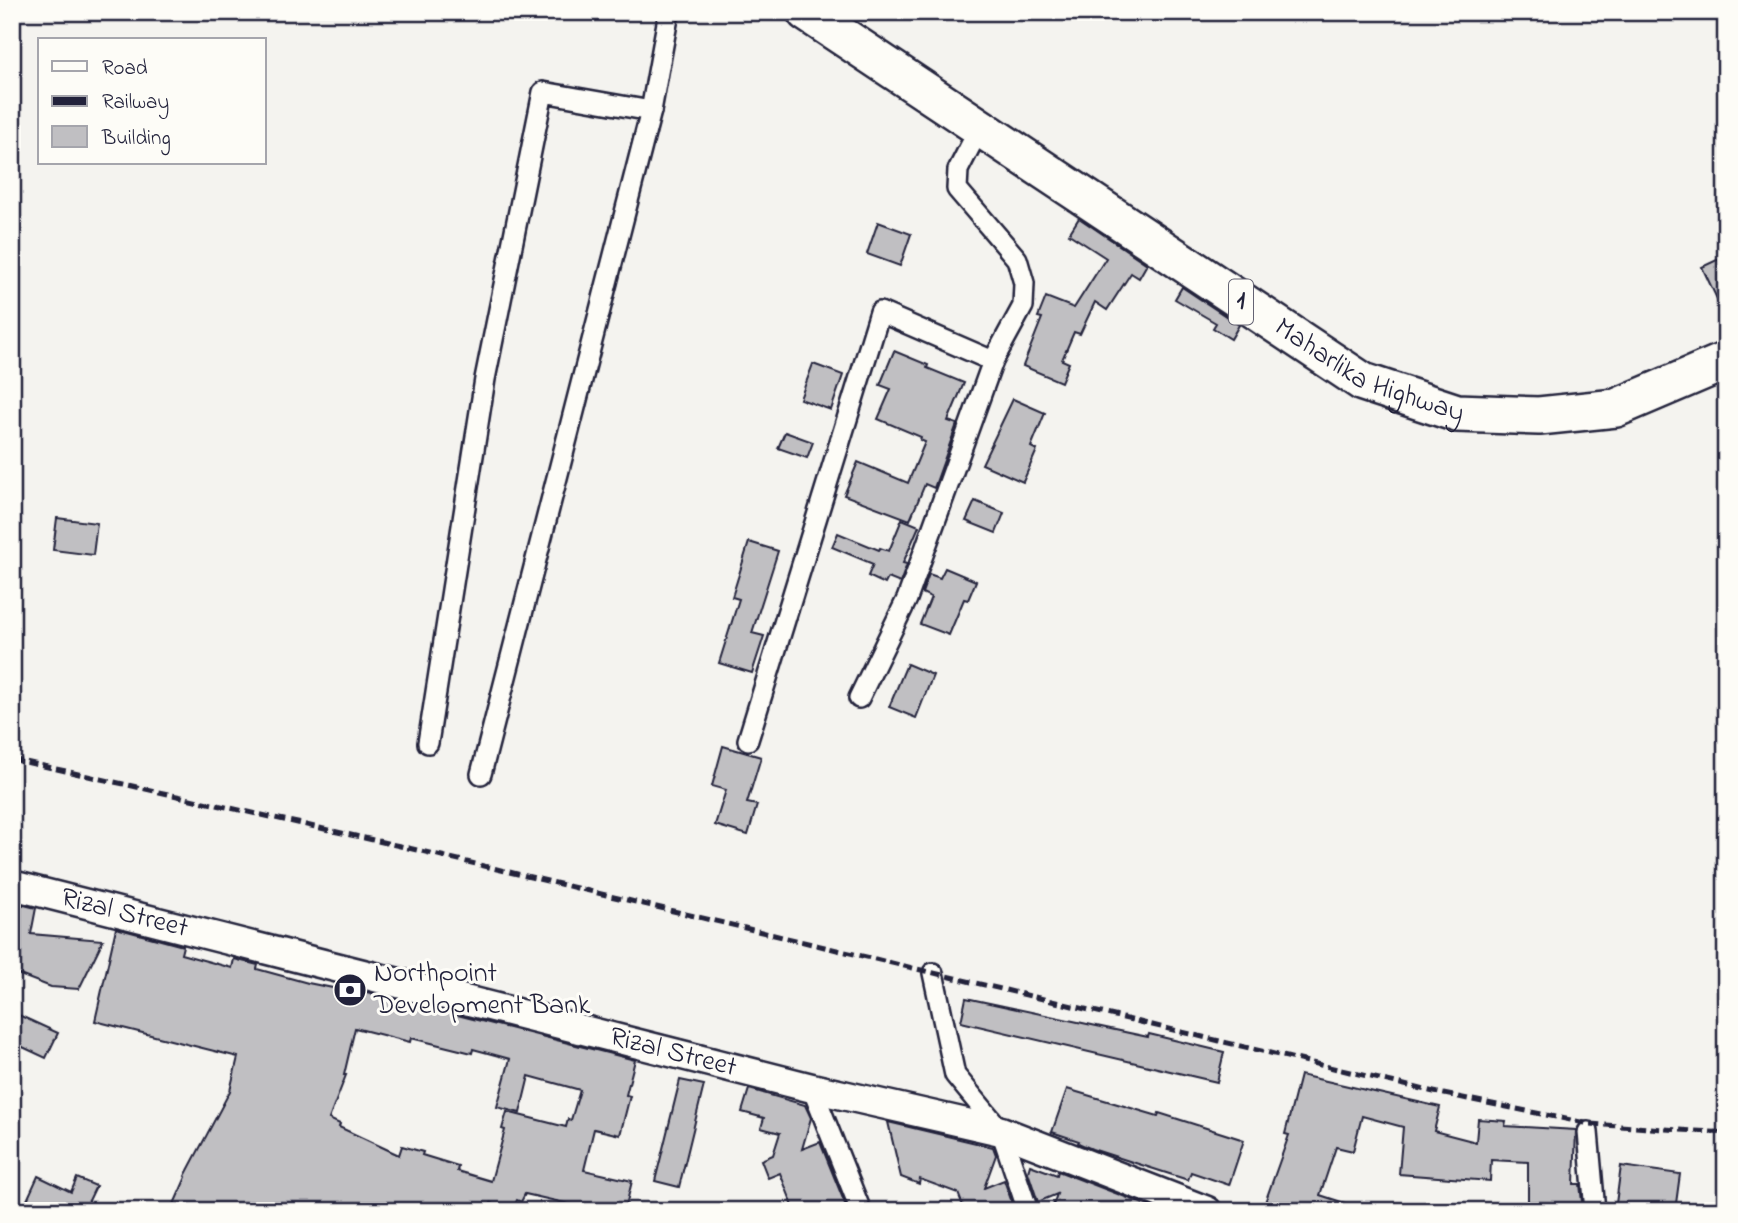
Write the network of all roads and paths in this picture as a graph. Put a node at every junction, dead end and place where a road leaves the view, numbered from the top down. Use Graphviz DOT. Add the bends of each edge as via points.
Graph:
graph roads {
  1 [pos="669,12"];
  2 [pos="806,12"];
  3 [pos="651,111"];
  4 [pos="979,130"];
  5 [pos="993,361"];
  6 [pos="1726,361"];
  7 [pos="859,698"];
  8 [pos="748,740"];
  9 [pos="428,743"];
  10 [pos="481,774"];
  11 [pos="12,885"];
  12 [pos="933,973"];
  13 [pos="812,1088"];
  14 [pos="1001,1131"];
  15 [pos="1588,1132"];
  16 [pos="861,1211"];
  17 [pos="1028,1211"];
  18 [pos="1207,1211"];
  19 [pos="1595,1211"];
  1 -- 3 [label="street"];
  2 -- 4 [label="highway, Maharlika Highway / 1"];
  3 -- 9 [label="street" via="543,92 485,379"];
  3 -- 10 [label="street"];
  4 -- 5 [label="street" via="958,170 957,189 1017,259 1024,283 1023,306"];
  4 -- 6 [label="highway, Maharlika Highway / 1" via="1363,382 1457,413 1539,416 1616,408"];
  5 -- 7 [label="street" via="907,599"];
  5 -- 8 [label="street" via="880,312"];
  11 -- 13 [label="street, Rizal Street"];
  12 -- 14 [label="street" via="955,1075"];
  13 -- 14 [label="street, Rizal Street"];
  13 -- 16 [label="street"];
  14 -- 17 [label="street"];
  14 -- 18 [label="street, Rizal Street"];
  15 -- 19 [label="street"];
}
